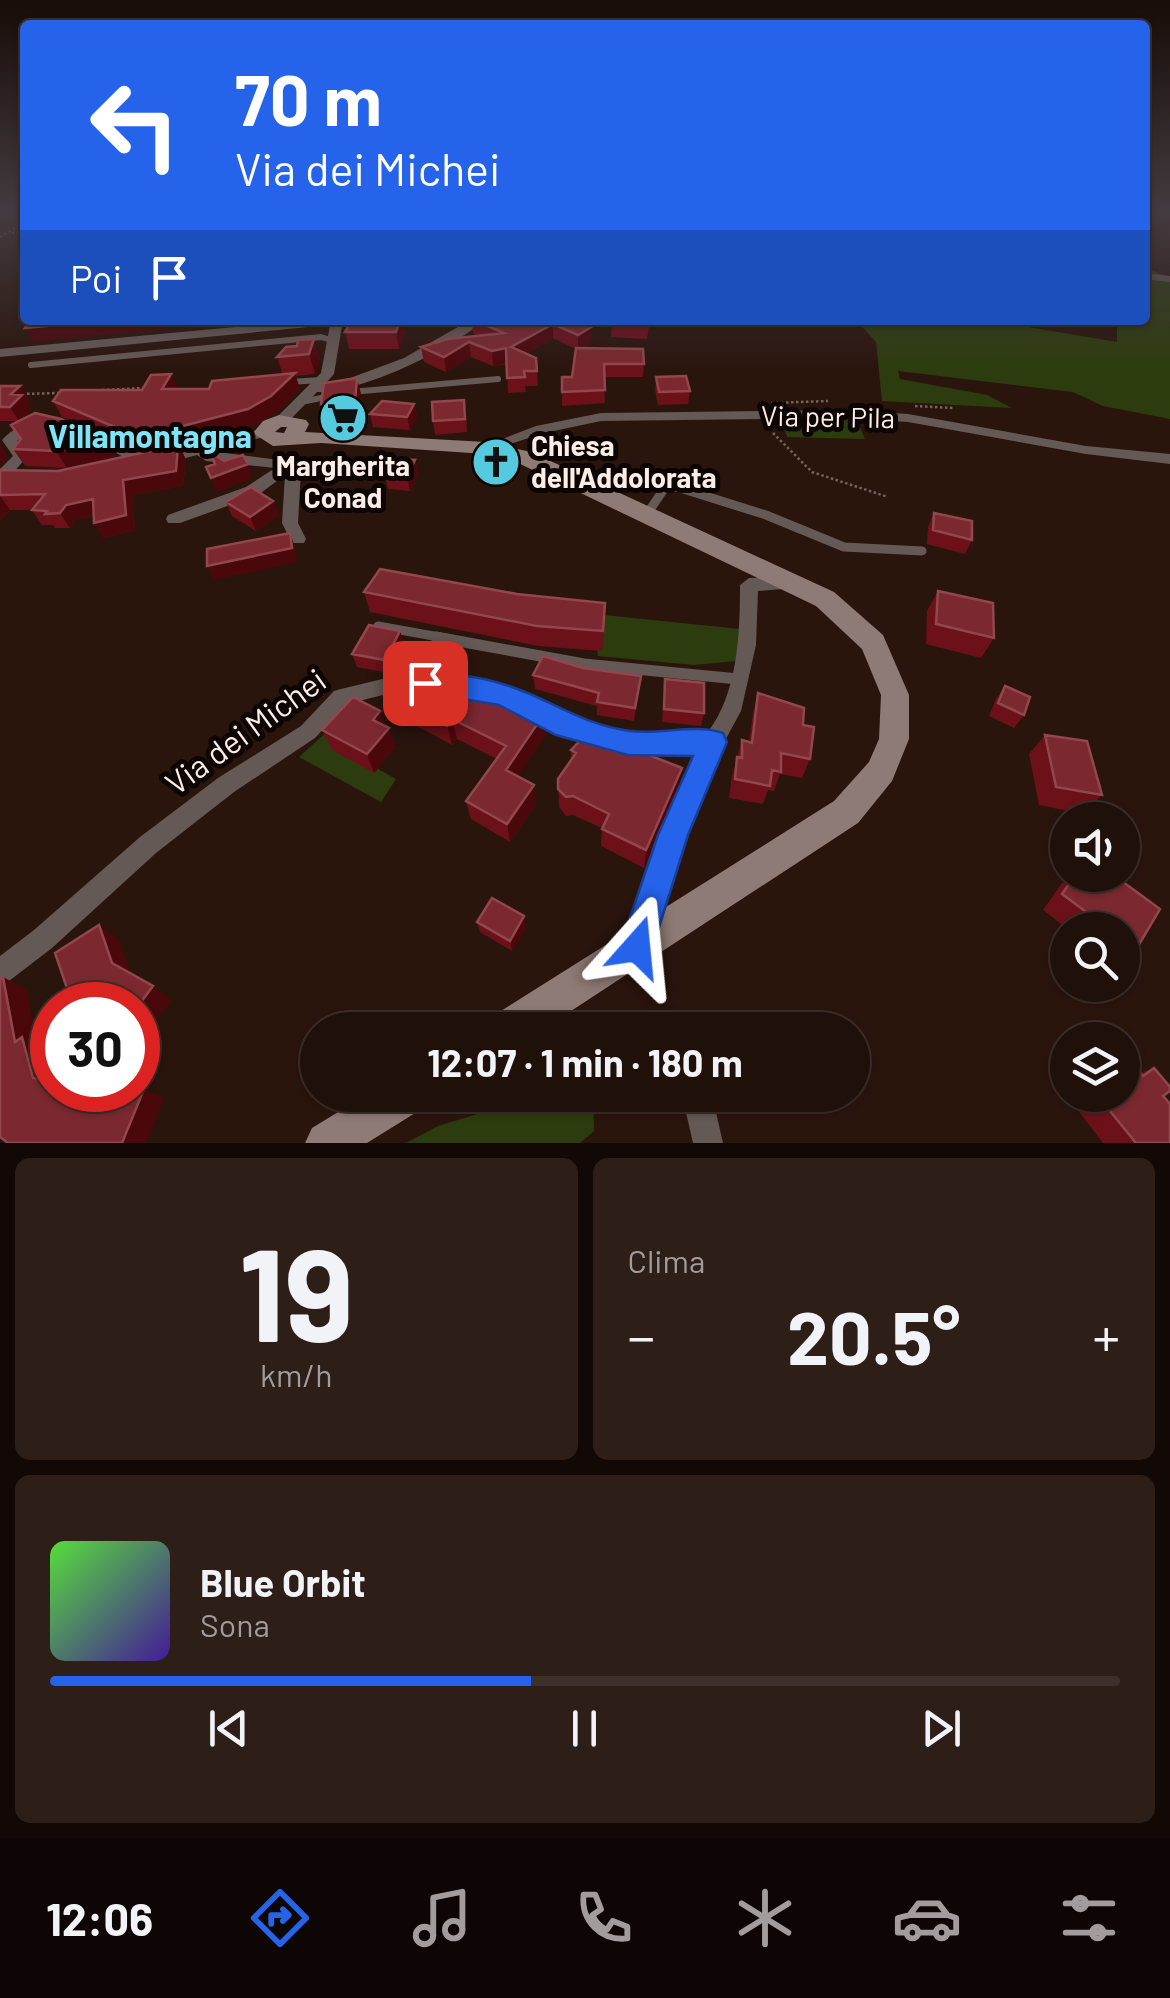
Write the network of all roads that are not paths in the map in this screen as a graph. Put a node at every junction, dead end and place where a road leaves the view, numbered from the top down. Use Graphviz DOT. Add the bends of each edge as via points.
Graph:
graph roads {
  1 [pos="287,325"];
  2 [pos="336,325"];
  3 [pos="471,325"];
  4 [pos="331,340"];
  5 [pos="0,354"];
  6 [pos="31,365"];
  7 [pos="498,379"];
  8 [pos="268,384"];
  9 [pos="318,384"];
  10 [pos="300,402"];
  11 [pos="279,430"];
  12 [pos="7,435"];
  13 [pos="486,448"];
  14 [pos="202,450"];
  15 [pos="1170,459"];
  16 [pos="146,462"];
  17 [pos="290,465"];
  18 [pos="117,468"];
  19 [pos="8,474"];
  20 [pos="646,516"];
  21 [pos="174,519"];
  22 [pos="298,539"];
  23 [pos="922,551"];
  24 [pos="794,582"];
  25 [pos="378,626"];
  26 [pos="738,679"];
  27 [pos="713,742"];
  28 [pos="637,947"];
  29 [pos="0,972"];
  30 [pos="535,1012"];
  31 [pos="378,1112"];
  32 [pos="701,1112"];
  33 [pos="328,1143"];
  34 [pos="708,1143"];
  1 -- 5 [label="street"];
  2 -- 4 [label="street"];
  3 -- 9 [label="street" via="409,362 336,388"];
  4 -- 6 [label="lane"];
  4 -- 9 [label="street" via="330,365"];
  7 -- 10 [label="lane"];
  8 -- 9 [label="lane"];
  9 -- 10 [label="street"];
  10 -- 11 [label="street"];
  11 -- 13 [label="street"];
  11 -- 14 [label="street"];
  12 -- 16 [label="street" via="32,422 59,424"];
  12 -- 19 [label="street" via="21,456"];
  13 -- 15 [label="street, Via per Pila" via="601,418 848,414"];
  13 -- 20 [label="street" via="524,457"];
  14 -- 16 [label="street"];
  14 -- 17 [label="street" via="206,456"];
  16 -- 18 [label="street"];
  17 -- 21 [label="street" via="252,491"];
  17 -- 22 [label="street" via="290,524"];
  20 -- 23 [label="lane" via="664,490 677,487 844,547"];
  20 -- 24 [label="street"];
  24 -- 26 [label="street" via="749,585"];
  24 -- 28 [label="street" via="851,619 884,662 896,695 894,739 881,771 846,812"];
  25 -- 26 [label="lane" via="584,664"];
  26 -- 27 [label="street" via="726,730"];
  27 -- 28 [label="street" via="673,835"];
  27 -- 29 [label="street, Via dei Michei" via="628,743 566,727 505,695 451,684 400,683 341,697 308,732 148,844"];
  28 -- 30 [label="street"];
  31 -- 33 [label="street"];
  32 -- 34 [label="street"];
}
